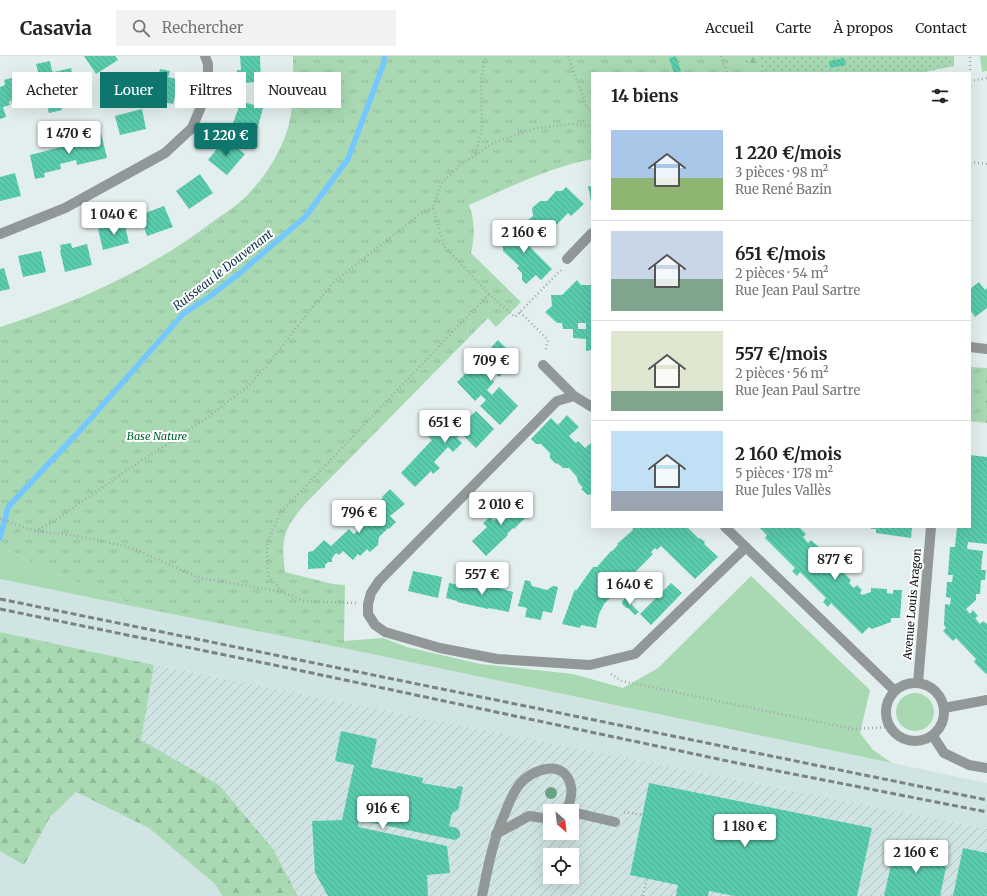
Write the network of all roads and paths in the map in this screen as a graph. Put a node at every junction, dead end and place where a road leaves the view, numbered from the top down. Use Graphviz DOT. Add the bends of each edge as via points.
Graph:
graph roads {
  1 [pos="205,56"];
  2 [pos="486,56"];
  3 [pos="568,56"];
  4 [pos="721,56"];
  5 [pos="970,56"];
  6 [pos="727,72"];
  7 [pos="970,72"];
  8 [pos="987,78"];
  9 [pos="971,81"];
  10 [pos="591,112"];
  11 [pos="591,126"];
  12 [pos="476,155"];
  13 [pos="971,162"];
  14 [pos="987,164"];
  15 [pos="433,208"];
  16 [pos="0,234"];
  17 [pos="591,234"];
  18 [pos="566,258"];
  19 [pos="489,294"];
  20 [pos="520,312"];
  21 [pos="971,347"];
  22 [pos="987,349"];
  23 [pos="543,365"];
  24 [pos="574,396"];
  25 [pos="591,406"];
  26 [pos="0,520"];
  27 [pos="726,528"];
  28 [pos="931,528"];
  29 [pos="36,531"];
  30 [pos="746,547"];
  31 [pos="282,592"];
  32 [pos="368,604"];
  33 [pos="608,661"];
  34 [pos="918,683"];
  35 [pos="895,691"];
  36 [pos="987,700"];
  37 [pos="944,708"];
  38 [pos="889,727"];
  39 [pos="933,736"];
  40 [pos="987,768"];
  41 [pos="569,804"];
  42 [pos="579,814"];
  43 [pos="543,817"];
  44 [pos="615,822"];
  45 [pos="496,834"];
  46 [pos="647,878"];
  47 [pos="482,896"];
  48 [pos="643,896"];
  1 -- 16 [label="street" via="208,64 208,90 192,128 165,153 65,208"];
  2 -- 12 [label="path" via="481,79 482,127"];
  3 -- 10 [label="path" via="586,105"];
  4 -- 6 [label="path"];
  5 -- 7 [label="path"];
  8 -- 9 [label="path"];
  11 -- 12 [label="path" via="570,124 537,128 495,142"];
  12 -- 15 [label="path" via="459,166 442,183"];
  13 -- 14 [label="path"];
  15 -- 19 [label="path" via="444,246"];
  15 -- 29 [label="path" via="419,215 336,280 246,388 208,417"];
  17 -- 18 [label="street"];
  18 -- 20 [label="path" via="562,268"];
  19 -- 20 [label="path" via="515,317"];
  19 -- 31 [label="path" via="281,512 267,542 268,575"];
  20 -- 23 [label="path" via="548,340"];
  21 -- 22 [label="street"];
  23 -- 24 [label="street"];
  24 -- 25 [label="street"];
  24 -- 32 [label="street" via="557,400 379,581 371,593"];
  26 -- 29 [label="path"];
  27 -- 30 [label="street"];
  28 -- 34 [label="street, Avenue Louis Aragon"];
  29 -- 31 [label="path" via="120,545 197,577"];
  30 -- 33 [label="street" via="635,654"];
  30 -- 35 [label="street"];
  31 -- 32 [label="path" via="304,601"];
  32 -- 33 [label="street" via="368,614 385,632 440,648 497,659 590,665"];
  33 -- 38 [label="path" via="611,673 622,682 853,729"];
  34 -- 35 [label="street" via="910,683"];
  34 -- 37 [label="street" via="933,688"];
  35 -- 38 [label="street" via="886,708"];
  36 -- 37 [label="street"];
  37 -- 39 [label="street" via="942,724"];
  38 -- 39 [label="street" via="904,740 914,742"];
  39 -- 40 [label="street" via="944,753 969,764"];
  41 -- 45 [label="street" via="572,795 569,779 556,769 540,769 520,784 512,796"];
  42 -- 44 [label="street"];
  43 -- 45 [label="street" via="529,816"];
  45 -- 47 [label="street"];
  46 -- 48 [label="path"];
}
